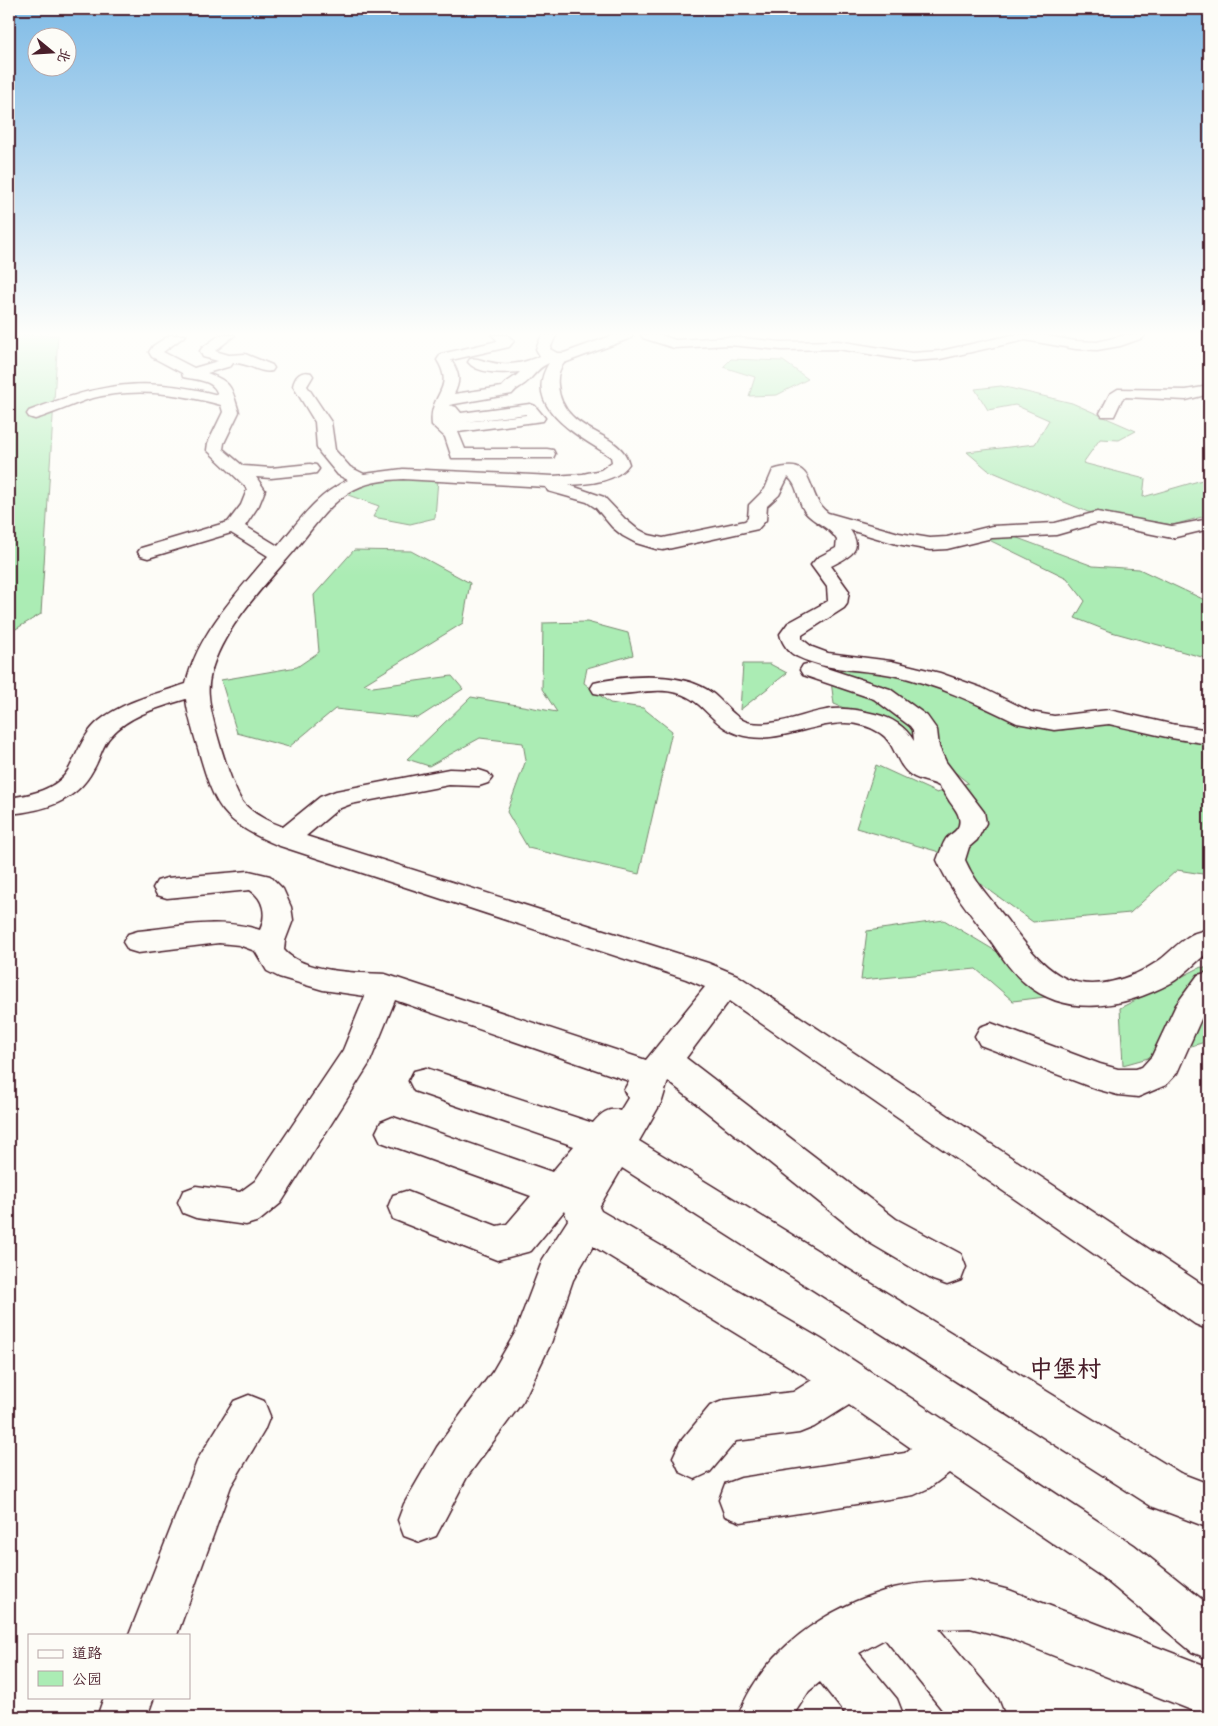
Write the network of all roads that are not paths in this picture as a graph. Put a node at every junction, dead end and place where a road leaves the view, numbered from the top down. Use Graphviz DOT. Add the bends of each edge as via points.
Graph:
graph roads {
  1 [pos="230,416"];
  2 [pos="319,416"];
  3 [pos="444,416"];
  4 [pos="562,416"];
  5 [pos="547,454"];
  6 [pos="310,469"];
  7 [pos="238,471"];
  8 [pos="362,480"];
  9 [pos="535,482"];
  10 [pos="821,517"];
  11 [pos="1209,524"];
  12 [pos="234,526"];
  13 [pos="148,552"];
  14 [pos="280,555"];
  15 [pos="791,634"];
  16 [pos="197,688"];
  17 [pos="602,688"];
  18 [pos="1209,737"];
  19 [pos="479,778"];
  20 [pos="948,781"];
  21 [pos="9,806"];
  22 [pos="286,839"];
  23 [pos="167,888"];
  24 [pos="1209,940"];
  25 [pos="138,942"];
  26 [pos="268,944"];
  27 [pos="726,983"];
  28 [pos="1209,983"];
  29 [pos="385,985"];
  30 [pos="990,1036"];
  31 [pos="659,1068"];
  32 [pos="426,1082"];
  33 [pos="393,1132"];
  34 [pos="608,1143"];
  35 [pos="559,1190"];
  36 [pos="196,1202"];
  37 [pos="406,1207"];
  38 [pos="587,1222"];
  39 [pos="947,1267"];
  40 [pos="1209,1311"];
  41 [pos="849,1381"];
  42 [pos="249,1416"];
  43 [pos="948,1447"];
  44 [pos="695,1457"];
  45 [pos="741,1500"];
  46 [pos="1209,1506"];
  47 [pos="420,1520"];
  48 [pos="894,1612"];
  49 [pos="153,1634"];
  50 [pos="1209,1635"];
  51 [pos="823,1647"];
  52 [pos="1209,1692"];
  53 [pos="129,1698"];
  54 [pos="122,1717"];
  55 [pos="763,1717"];
  56 [pos="879,1717"];
  57 [pos="980,1717"];
  1 -- 7 [label="street" via="216,443 216,450"];
  2 -- 8 [label="street" via="323,422 325,448 344,471"];
  3 -- 5 [label="street" via="440,425 452,436 458,454"];
  4 -- 9 [label="street" via="619,455 621,464 612,472 596,477"];
  6 -- 7 [label="street" via="271,473"];
  7 -- 12 [label="street" via="256,490 250,505"];
  8 -- 9 [label="street" via="401,474"];
  8 -- 14 [label="street" via="328,500"];
  9 -- 10 [label="street" via="597,501 625,528 653,543 673,543 751,525 757,520 758,505 773,491 779,474 788,471 798,476 807,490 810,506"];
  10 -- 11 [label="street" via="930,544 992,532 1056,529 1097,517 1172,532"];
  10 -- 15 [label="street" via="846,536 844,551 820,565 840,598 829,610"];
  12 -- 13 [label="street"];
  12 -- 14 [label="street"];
  14 -- 16 [label="street" via="215,641 206,656"];
  15 -- 18 [label="street" via="797,647 813,656 932,678 974,693 1025,718 1054,724 1109,717"];
  15 -- 20 [label="street" via="784,641 785,646 806,668 870,688 919,722 925,730 930,755"];
  16 -- 21 [label="street" via="120,718 96,737 81,772 58,794 40,801"];
  16 -- 22 [label="street" via="220,787 228,802 242,817"];
  17 -- 20 [label="street" via="654,684 694,690 729,723 748,730 771,731 823,717 840,716 878,722 894,731 913,764"];
  19 -- 22 [label="street" via="449,777 344,797 329,804"];
  20 -- 24 [label="street" via="971,812 973,823 968,834 957,843 951,860 958,879 1023,962 1041,979 1063,991 1090,996 1114,994 1161,974"];
  22 -- 27 [label="street"];
  23 -- 26 [label="street" via="254,881 270,890 276,903 278,920"];
  25 -- 26 [label="street" via="219,933 241,935"];
  26 -- 29 [label="street" via="271,956 282,968 359,985"];
  27 -- 31 [label="street"];
  27 -- 40 [label="street"];
  28 -- 30 [label="street" via="1187,1014 1165,1064 1154,1076 1138,1083 1096,1076"];
  29 -- 31 [label="street"];
  29 -- 36 [label="street" via="357,1055 268,1192 246,1209"];
  31 -- 34 [label="street" via="645,1101"];
  31 -- 39 [label="street" via="883,1230"];
  32 -- 34 [label="street"];
  33 -- 35 [label="street"];
  34 -- 35 [label="street"];
  34 -- 38 [label="street" via="580,1205"];
  34 -- 46 [label="street" via="1167,1490"];
  35 -- 37 [label="street" via="518,1239 497,1243"];
  38 -- 41 [label="street"];
  38 -- 47 [label="street" via="557,1272 531,1343 508,1386 452,1462"];
  41 -- 43 [label="street"];
  41 -- 44 [label="street" via="798,1412 725,1421"];
  42 -- 49 [label="street" via="214,1474"];
  43 -- 45 [label="street" via="914,1473"];
  43 -- 50 [label="street" via="1118,1561"];
  48 -- 51 [label="street" via="857,1626"];
  48 -- 52 [label="street" via="970,1604 1009,1614"];
  48 -- 57 [label="street"];
  51 -- 55 [label="street" via="792,1674"];
  51 -- 56 [label="street"];
  53 -- 54 [label="street"];
}
